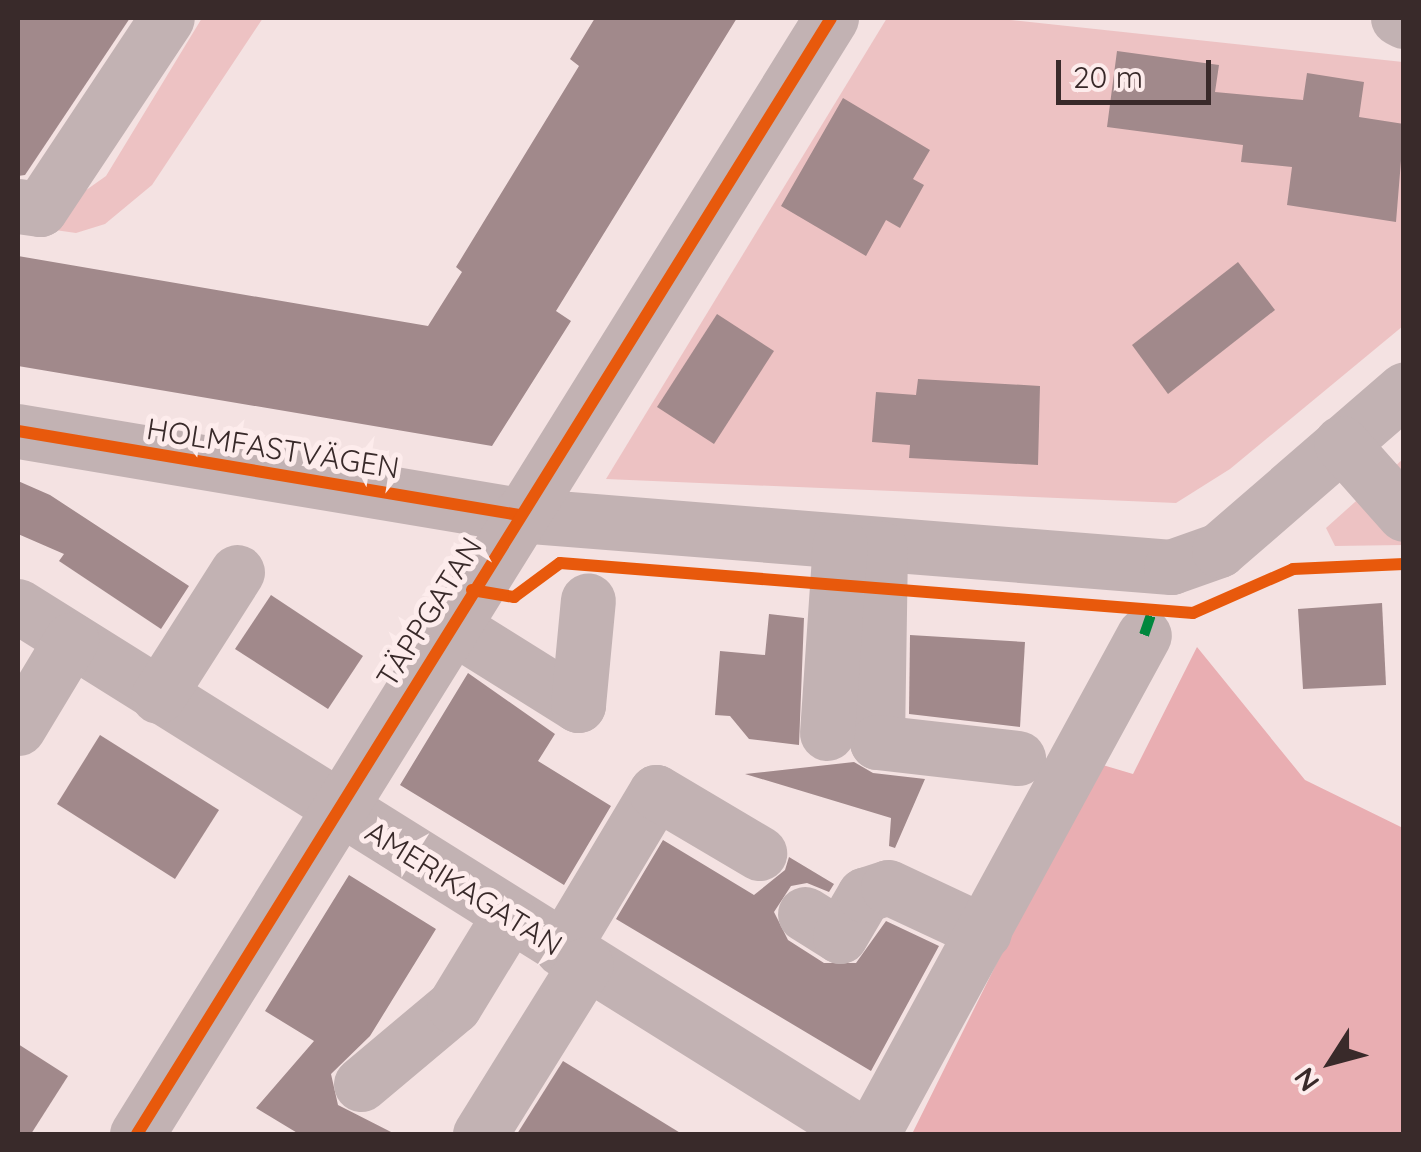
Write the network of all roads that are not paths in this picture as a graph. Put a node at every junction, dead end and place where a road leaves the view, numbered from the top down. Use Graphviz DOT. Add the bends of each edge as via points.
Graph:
graph roads {
  1 [pos="167,18"];
  2 [pos="831,18"];
  3 [pos="18,206"];
  4 [pos="1404,390"];
  5 [pos="18,431"];
  6 [pos="1341,444"];
  7 [pos="1404,514"];
  8 [pos="519,515"];
  9 [pos="860,546"];
  10 [pos="238,572"];
  11 [pos="588,600"];
  12 [pos="18,606"];
  13 [pos="450,625"];
  14 [pos="1144,635"];
  15 [pos="70,640"];
  16 [pos="158,696"];
  17 [pos="18,728"];
  18 [pos="827,733"];
  19 [pos="1018,758"];
  20 [pos="335,809"];
  21 [pos="759,853"];
  22 [pos="805,914"];
  23 [pos="509,916"];
  24 [pos="984,932"];
  25 [pos="574,956"];
  26 [pos="361,1084"];
  27 [pos="137,1134"];
  28 [pos="480,1134"];
  29 [pos="862,1134"];
  30 [pos="872,1134"];
  1 -- 3 [label="street" via="40,209"];
  2 -- 8 [label="street, TÄPPGATAN"];
  4 -- 6 [label="street, HOLMFASTVÄGEN"];
  5 -- 8 [label="street, HOLMFASTVÄGEN"];
  6 -- 7 [label="street"];
  6 -- 9 [label="street, HOLMFASTVÄGEN" via="1219,550 1171,567"];
  8 -- 9 [label="street, HOLMFASTVÄGEN"];
  8 -- 13 [label="street, TÄPPGATAN"];
  9 -- 18 [label="street"];
  9 -- 19 [label="street" via="876,742"];
  10 -- 16 [label="street"];
  11 -- 13 [label="street" via="578,705"];
  12 -- 15 [label="street, AMERIKAGATAN"];
  13 -- 20 [label="street, TÄPPGATAN"];
  14 -- 24 [label="street"];
  15 -- 16 [label="street, AMERIKAGATAN"];
  15 -- 17 [label="street"];
  16 -- 20 [label="street, AMERIKAGATAN"];
  20 -- 23 [label="street, AMERIKAGATAN"];
  20 -- 27 [label="street, TÄPPGATAN"];
  21 -- 25 [label="street" via="656,792"];
  22 -- 24 [label="street" via="840,936 864,895 888,887"];
  23 -- 25 [label="street, AMERIKAGATAN"];
  23 -- 26 [label="street" via="454,1006"];
  24 -- 30 [label="street"];
  25 -- 28 [label="street"];
  25 -- 29 [label="street, AMERIKAGATAN"];
}
